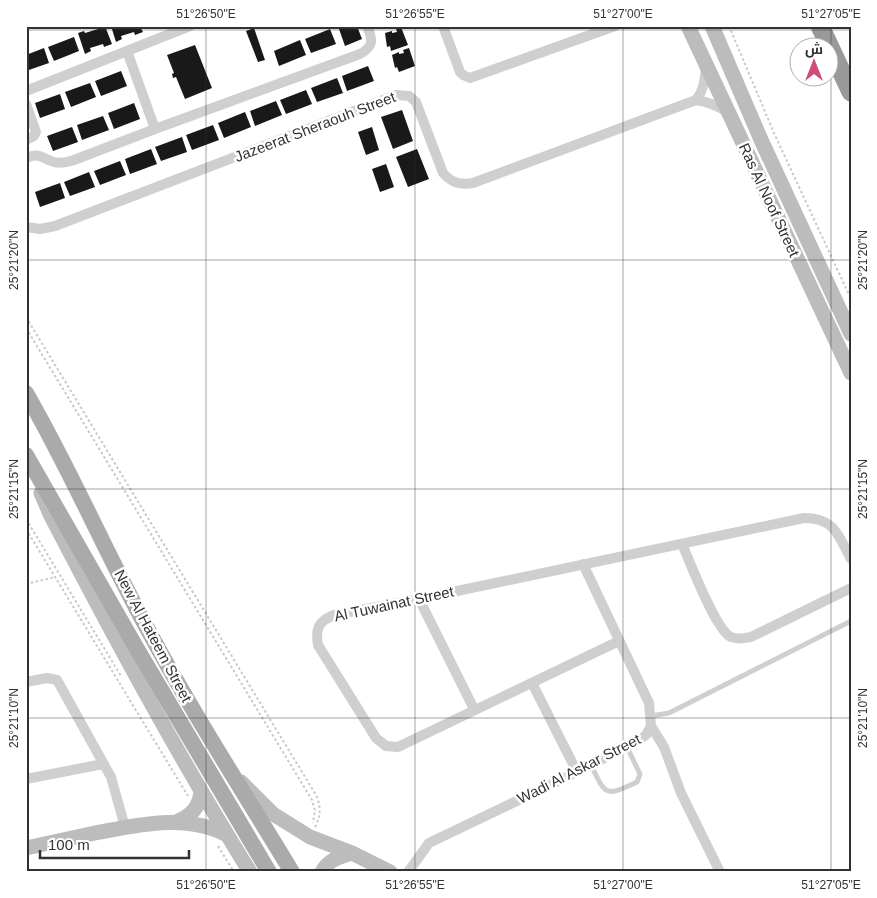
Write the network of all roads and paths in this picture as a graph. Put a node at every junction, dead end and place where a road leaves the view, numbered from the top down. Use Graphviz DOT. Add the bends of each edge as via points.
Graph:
graph roads {
  1 [pos="190,26"];
  2 [pos="367,26"];
  3 [pos="443,26"];
  4 [pos="615,26"];
  5 [pos="688,26"];
  6 [pos="712,26"];
  7 [pos="729,26"];
  8 [pos="820,26"];
  9 [pos="126,51"];
  10 [pos="706,64"];
  11 [pos="26,91"];
  12 [pos="851,92"];
  13 [pos="696,100"];
  14 [pos="26,104"];
  15 [pos="728,112"];
  16 [pos="155,129"];
  17 [pos="26,140"];
  18 [pos="26,158"];
  19 [pos="26,227"];
  20 [pos="851,299"];
  21 [pos="26,317"];
  22 [pos="26,328"];
  23 [pos="851,334"];
  24 [pos="851,373"];
  25 [pos="26,393"];
  26 [pos="27,455"];
  27 [pos="26,519"];
  28 [pos="26,530"];
  29 [pos="682,544"];
  30 [pos="851,559"];
  31 [pos="583,564"];
  32 [pos="55,577"];
  33 [pos="26,584"];
  34 [pos="851,588"];
  35 [pos="419,599"];
  36 [pos="851,621"];
  37 [pos="619,641"];
  38 [pos="123,680"];
  39 [pos="26,682"];
  40 [pos="532,683"];
  41 [pos="474,709"];
  42 [pos="651,721"];
  43 [pos="626,747"];
  44 [pos="103,764"];
  45 [pos="591,765"];
  46 [pos="577,772"];
  47 [pos="231,773"];
  48 [pos="26,779"];
  49 [pos="196,795"];
  50 [pos="176,822"];
  51 [pos="125,827"];
  52 [pos="227,835"];
  53 [pos="26,848"];
  54 [pos="352,853"];
  55 [pos="250,872"];
  56 [pos="269,872"];
  57 [pos="292,872"];
  58 [pos="322,872"];
  59 [pos="390,872"];
  60 [pos="408,872"];
  61 [pos="720,872"];
  1 -- 9 [label="street"];
  2 -- 16 [label="street" via="371,45 360,54"];
  3 -- 4 [label="street" via="460,72 470,78"];
  5 -- 10 [label="street, Ras Al Noof Street"];
  6 -- 23 [label="street, Ras Al Noof Street"];
  7 -- 20 [label="path" via="774,133"];
  8 -- 12 [label="highway"];
  9 -- 11 [label="street"];
  9 -- 16 [label="street"];
  10 -- 13 [label="street" via="704,86"];
  10 -- 15 [label="street, Ras Al Noof Street"];
  13 -- 15 [label="street"];
  13 -- 19 [label="street, Jazeerat Sheraouh Street" via="464,184 449,180 443,173 416,102 409,96 396,95 55,226"];
  14 -- 17 [label="street" via="36,132"];
  15 -- 24 [label="street, Ras Al Noof Street"];
  16 -- 18 [label="street" via="63,163 39,155"];
  21 -- 22 [label="path" via="316,795 320,813 312,831 315,810 312,800"];
  25 -- 47 [label="main road, New Al Hateem Street" via="65,463 143,622"];
  26 -- 49 [label="street" via="61,536"];
  26 -- 56 [label="main road, New Al Hateem Street" via="137,650"];
  27 -- 38 [label="path"];
  28 -- 32 [label="path"];
  29 -- 30 [label="street, Al Tuwainat Street" via="814,518 831,525"];
  29 -- 31 [label="street, Al Tuwainat Street"];
  29 -- 34 [label="street" via="718,625 730,637 751,637"];
  31 -- 35 [label="street, Al Tuwainat Street"];
  31 -- 37 [label="street, Wadi Al Askar Street"];
  32 -- 33 [label="path"];
  32 -- 49 [label="path"];
  35 -- 41 [label="street"];
  35 -- 41 [label="street, Al Tuwainat Street" via="324,619 317,626 318,644 376,738 386,746 398,747"];
  36 -- 42 [label="lane"];
  37 -- 40 [label="street, Al Tuwainat Street"];
  37 -- 42 [label="street, Wadi Al Askar Street" via="649,704"];
  39 -- 44 [label="street" via="47,678 57,680"];
  40 -- 41 [label="street, Al Tuwainat Street"];
  40 -- 46 [label="street"];
  42 -- 43 [label="street, Wadi Al Askar Street" via="646,735"];
  42 -- 61 [label="street" via="681,793"];
  43 -- 45 [label="street, Wadi Al Askar Street"];
  43 -- 45 [label="lane" via="640,774 637,782 616,792 606,791"];
  44 -- 48 [label="street"];
  44 -- 51 [label="street" via="115,788"];
  45 -- 46 [label="street, Wadi Al Askar Street"];
  46 -- 60 [label="street, Wadi Al Askar Street" via="429,843"];
  47 -- 54 [label="street" via="273,814 310,837"];
  47 -- 57 [label="main road, New Al Hateem Street"];
  49 -- 50 [label="street" via="198,805 193,813"];
  49 -- 52 [label="street"];
  50 -- 51 [label="street"];
  50 -- 52 [label="street" via="201,824"];
  51 -- 53 [label="street"];
  52 -- 55 [label="street"];
  54 -- 58 [label="street" via="332,860"];
  54 -- 59 [label="street"];
}
